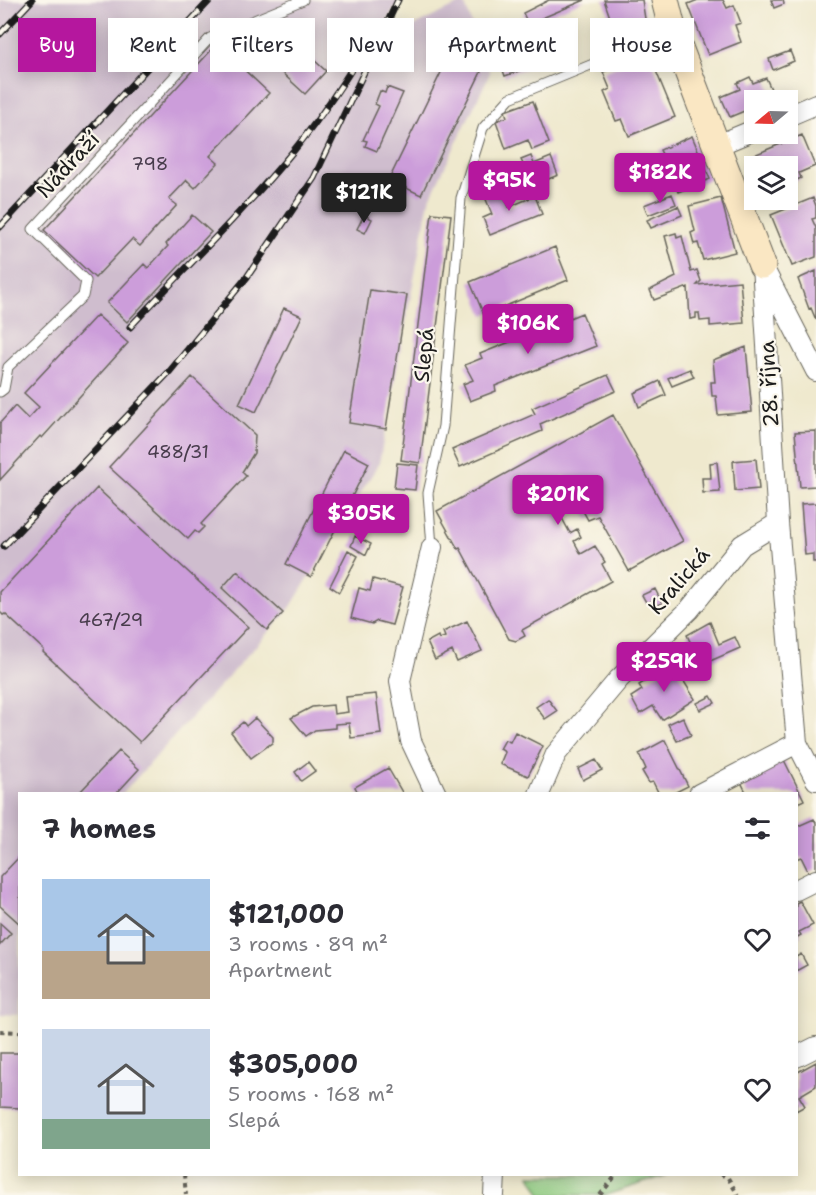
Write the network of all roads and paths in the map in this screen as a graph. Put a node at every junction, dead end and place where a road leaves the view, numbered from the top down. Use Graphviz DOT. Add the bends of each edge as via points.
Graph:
graph roads {
  1 [pos="303,0"];
  2 [pos="664,0"];
  3 [pos="669,18"];
  4 [pos="590,66"];
  5 [pos="689,72"];
  6 [pos="816,104"];
  7 [pos="798,112"];
  8 [pos="744,134"];
  9 [pos="718,145"];
  10 [pos="762,265"];
  11 [pos="816,371"];
  12 [pos="0,392"];
  13 [pos="778,523"];
  14 [pos="432,547"];
  15 [pos="796,743"];
  16 [pos="816,780"];
  17 [pos="435,792"];
  18 [pos="540,792"];
  19 [pos="703,792"];
  20 [pos="816,880"];
  21 [pos="798,889"];
  22 [pos="0,1031"];
  23 [pos="18,1032"];
  24 [pos="816,1047"];
  25 [pos="798,1057"];
  26 [pos="184,1176"];
  27 [pos="495,1176"];
  28 [pos="615,1176"];
  29 [pos="724,1176"];
  30 [pos="186,1195"];
  31 [pos="494,1195"];
  32 [pos="600,1195"];
  33 [pos="738,1195"];
  1 -- 12 [label="lane, Nádraží" via="210,38 33,230 86,281 83,296 8,367"];
  2 -- 3 [label="street, 28. října"];
  4 -- 14 [label="lane, Slepá" via="510,98 483,128 461,198 442,426 428,493"];
  5 -- 9 [label="street, 28. října"];
  6 -- 7 [label="street"];
  8 -- 9 [label="street"];
  9 -- 10 [label="street, 28. října"];
  10 -- 11 [label="street"];
  10 -- 13 [label="street, 28. října"];
  13 -- 15 [label="street, 28. října"];
  13 -- 18 [label="street, Kralická" via="742,545 689,610 619,679 556,754"];
  14 -- 17 [label="street, Slepá" via="400,681 411,741"];
  15 -- 16 [label="street, 28. října"];
  15 -- 19 [label="street"];
  20 -- 21 [label="street"];
  22 -- 23 [label="path"];
  24 -- 25 [label="street"];
  26 -- 30 [label="path"];
  27 -- 31 [label="street"];
  28 -- 32 [label="path"];
  29 -- 33 [label="path"];
}
